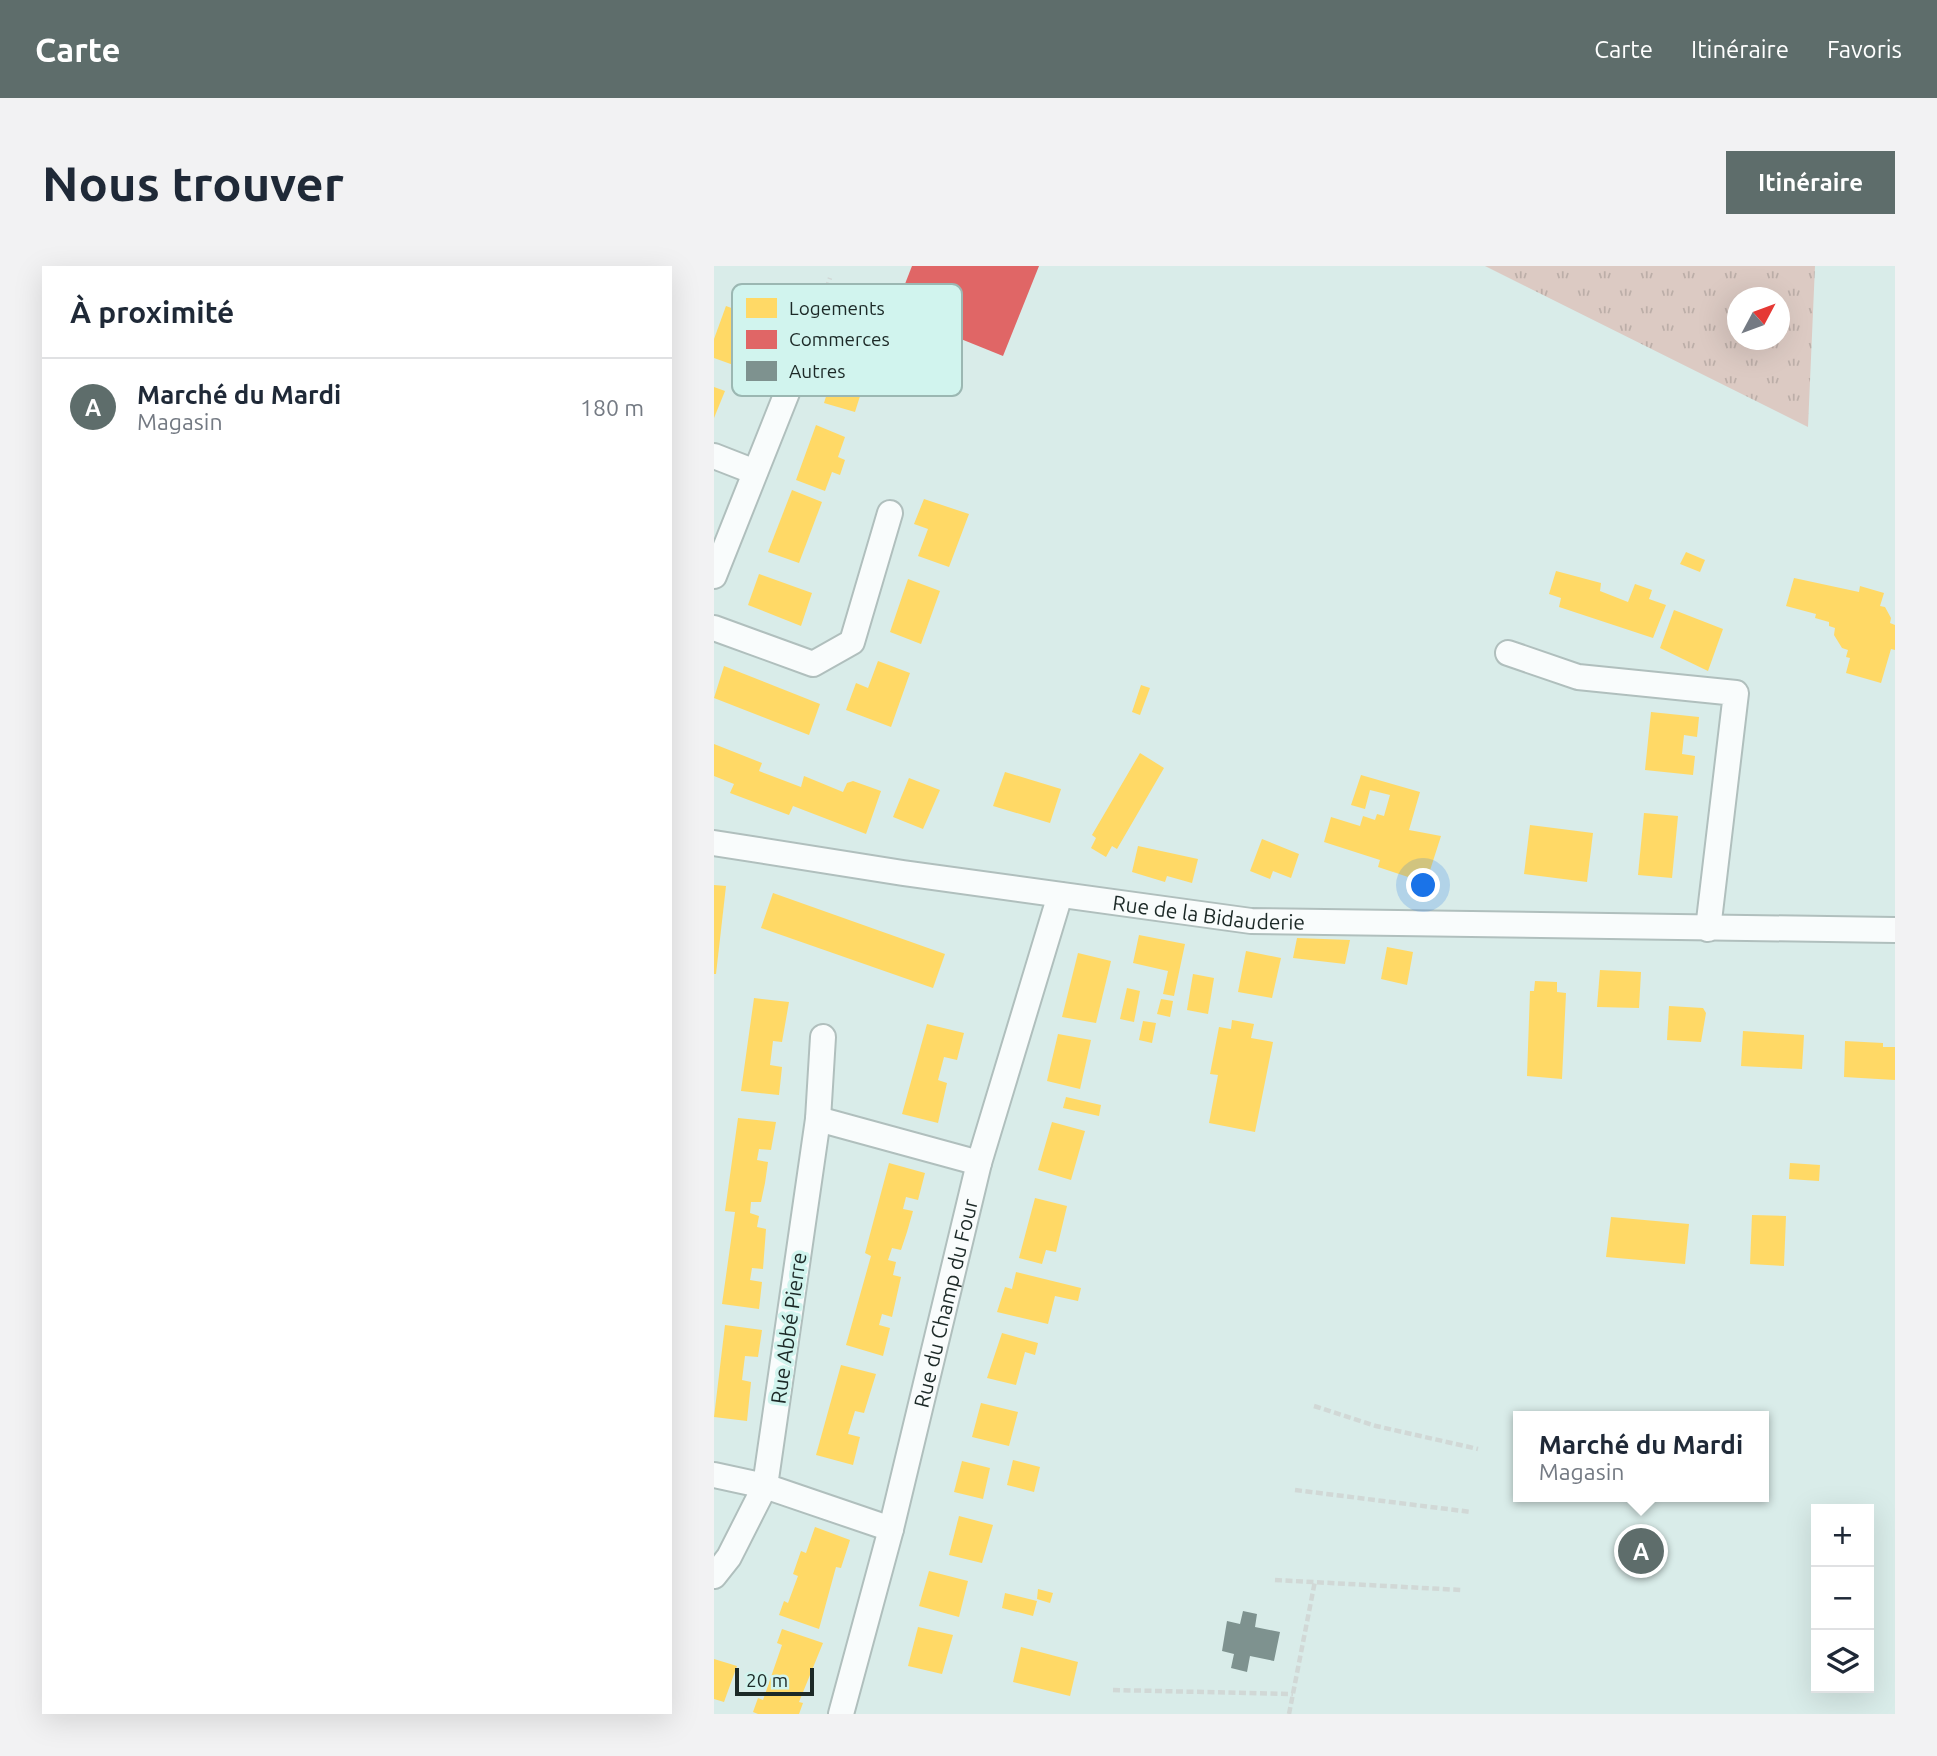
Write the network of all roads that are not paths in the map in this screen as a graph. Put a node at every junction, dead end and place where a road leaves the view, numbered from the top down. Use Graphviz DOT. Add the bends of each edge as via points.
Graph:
graph roads {
  1 [pos="786,396"];
  2 [pos="714,456"];
  3 [pos="755,472"];
  4 [pos="890,513"];
  5 [pos="714,576"];
  6 [pos="714,628"];
  7 [pos="1508,653"];
  8 [pos="714,843"];
  9 [pos="1060,895"];
  10 [pos="1707,929"];
  11 [pos="1895,930"];
  12 [pos="823,1037"];
  13 [pos="818,1119"];
  14 [pos="979,1163"];
  15 [pos="714,1475"];
  16 [pos="765,1486"];
  17 [pos="891,1530"];
  18 [pos="714,1576"];
  19 [pos="841,1714"];
  1 -- 3 [label="street"];
  2 -- 3 [label="street"];
  3 -- 5 [label="street"];
  4 -- 6 [label="street" via="852,642 813,664"];
  7 -- 10 [label="street" via="1578,677 1736,693"];
  8 -- 9 [label="street, Rue de la Bidauderie"];
  9 -- 10 [label="street, Rue de la Bidauderie" via="1251,921"];
  9 -- 14 [label="street, Rue du Champ du Four"];
  10 -- 11 [label="street, Rue de la Bidauderie"];
  12 -- 13 [label="street, Rue Abbé Pierre"];
  13 -- 14 [label="street"];
  13 -- 16 [label="street, Rue Abbé Pierre"];
  14 -- 17 [label="street, Rue du Champ du Four"];
  15 -- 16 [label="street"];
  16 -- 17 [label="street"];
  16 -- 18 [label="street, Rue Abbé Pierre" via="729,1557"];
  17 -- 19 [label="street, Rue du Champ du Four"];
}
